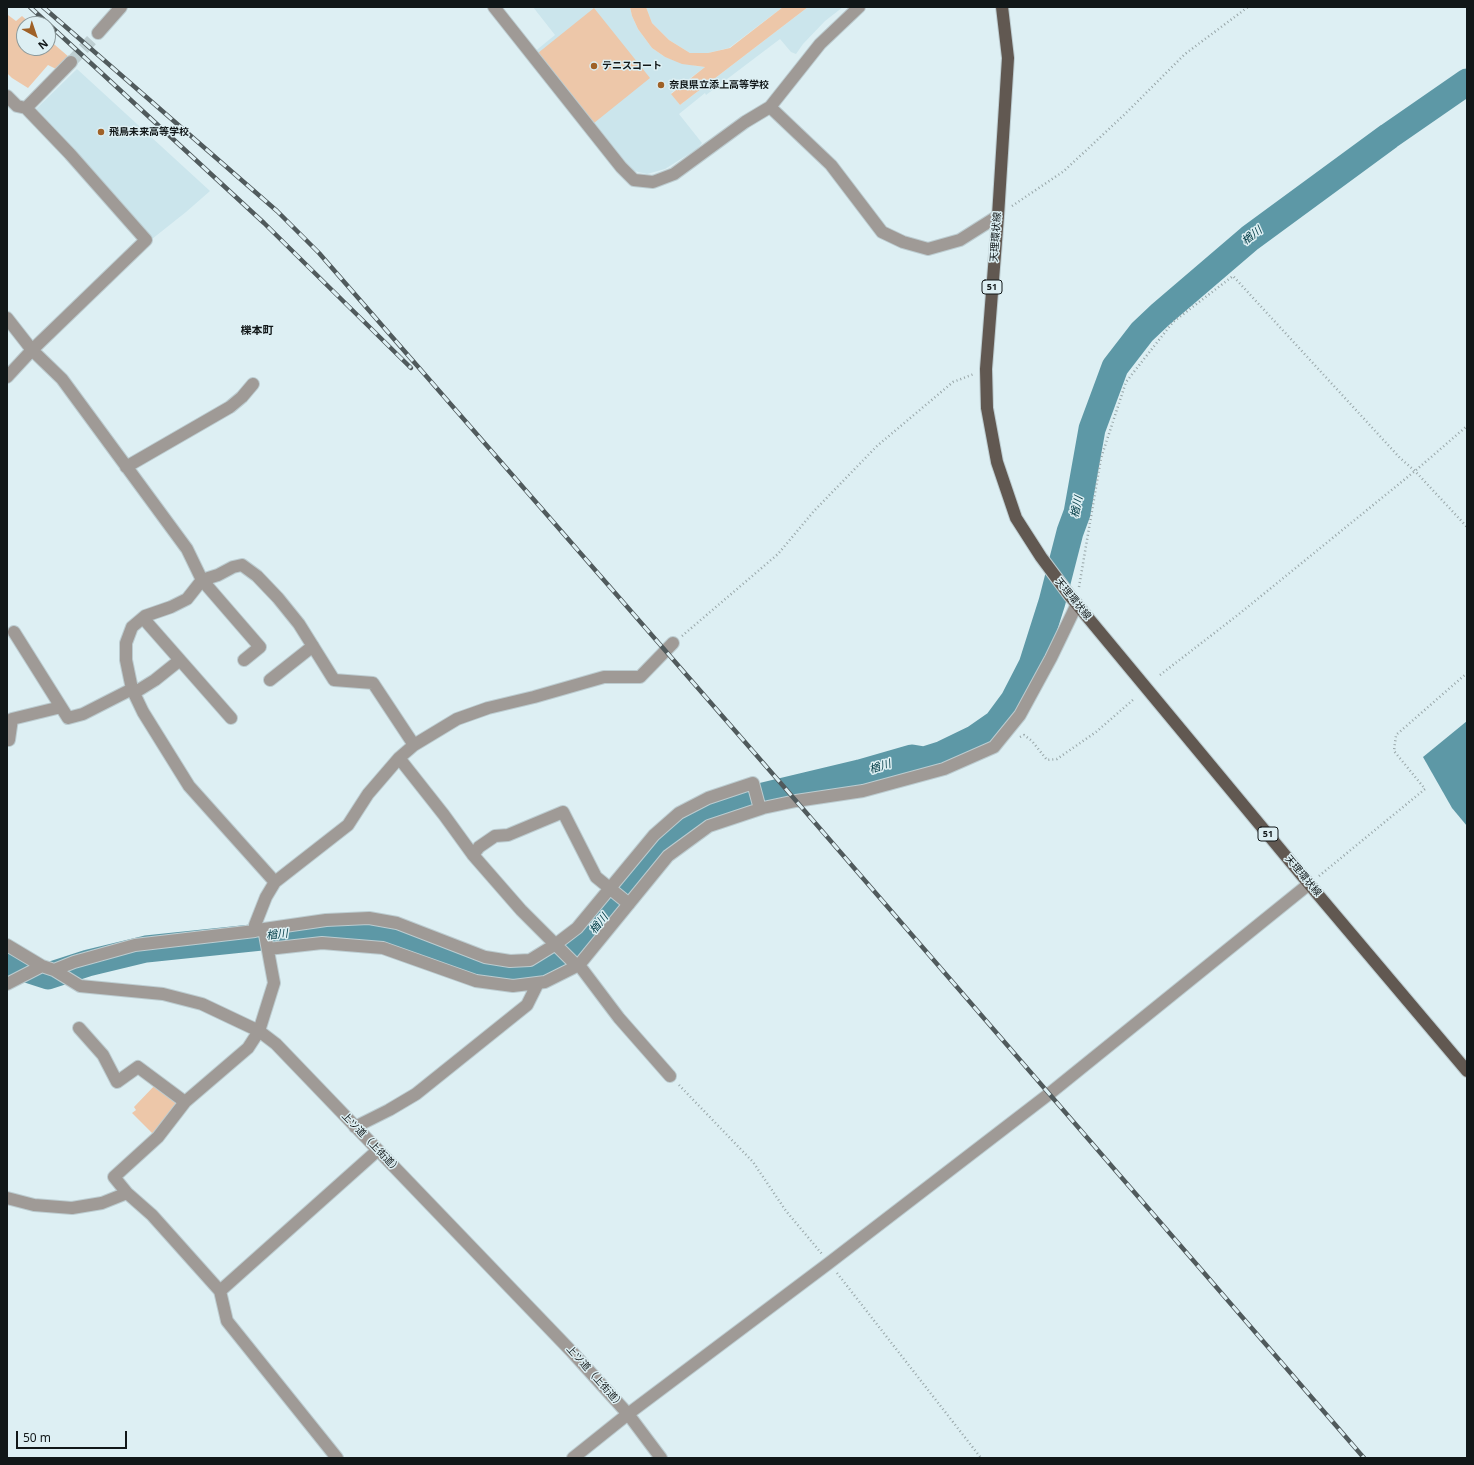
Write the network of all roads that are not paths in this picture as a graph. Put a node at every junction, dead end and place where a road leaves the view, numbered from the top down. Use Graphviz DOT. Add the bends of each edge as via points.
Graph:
graph roads {
  1 [pos="121,7"];
  2 [pos="494,7"];
  3 [pos="859,7"];
  4 [pos="1002,7"];
  5 [pos="98,33"];
  6 [pos="71,62"];
  7 [pos="7,96"];
  8 [pos="770,107"];
  9 [pos="26,108"];
  10 [pos="998,216"];
  11 [pos="7,318"];
  12 [pos="32,350"];
  13 [pos="7,377"];
  14 [pos="254,384"];
  15 [pos="126,467"];
  16 [pos="202,580"];
  17 [pos="1073,600"];
  18 [pos="143,618"];
  19 [pos="14,632"];
  20 [pos="673,643"];
  21 [pos="313,646"];
  22 [pos="180,660"];
  23 [pos="244,660"];
  24 [pos="270,680"];
  25 [pos="133,691"];
  26 [pos="62,707"];
  27 [pos="231,718"];
  28 [pos="9,740"];
  29 [pos="414,745"];
  30 [pos="399,758"];
  31 [pos="760,809"];
  32 [pos="473,855"];
  33 [pos="275,882"];
  34 [pos="1309,884"];
  35 [pos="609,889"];
  36 [pos="629,904"];
  37 [pos="264,938"];
  38 [pos="7,945"];
  39 [pos="559,946"];
  40 [pos="577,964"];
  41 [pos="42,966"];
  42 [pos="54,970"];
  43 [pos="538,983"];
  44 [pos="7,984"];
  45 [pos="79,1028"];
  46 [pos="259,1031"];
  47 [pos="1467,1071"];
  48 [pos="670,1076"];
  49 [pos="186,1102"];
  50 [pos="355,1127"];
  51 [pos="378,1150"];
  52 [pos="127,1193"];
  53 [pos="7,1198"];
  54 [pos="220,1291"];
  55 [pos="628,1414"];
  56 [pos="337,1458"];
  57 [pos="573,1458"];
  58 [pos="661,1458"];
  1 -- 5 [label="street"];
  2 -- 8 [label="street" via="634,180 653,182 674,174 745,122"];
  3 -- 8 [label="street" via="820,44"];
  4 -- 10 [label="main road, 天理環状線 / 51" via="1008,58"];
  6 -- 9 [label="street"];
  7 -- 9 [label="street" via="17,106"];
  8 -- 10 [label="street" via="831,165 882,232 903,242 928,249 960,240"];
  9 -- 12 [label="street" via="146,240"];
  10 -- 17 [label="main road, 天理環状線 / 51" via="986,369 987,408 997,462 1016,518"];
  11 -- 12 [label="street"];
  12 -- 13 [label="street"];
  12 -- 15 [label="street" via="62,379"];
  14 -- 15 [label="street" via="230,407"];
  15 -- 16 [label="street" via="187,549"];
  16 -- 18 [label="street" via="187,599"];
  16 -- 21 [label="street" via="242,565 257,576 278,598"];
  16 -- 23 [label="street" via="260,647"];
  17 -- 31 [label="street" via="1051,658 1020,715 994,747 944,769 863,792 796,801"];
  17 -- 34 [label="main road, 天理環状線 / 51"];
  18 -- 22 [label="street"];
  18 -- 25 [label="street" via="132,627 126,643 126,660"];
  19 -- 26 [label="street"];
  20 -- 29 [label="street" via="640,677 604,677 488,708 457,720"];
  21 -- 24 [label="street"];
  21 -- 29 [label="street" via="334,680 373,683"];
  22 -- 25 [label="street" via="155,680"];
  22 -- 27 [label="street"];
  25 -- 26 [label="street" via="83,714 68,718"];
  25 -- 33 [label="street" via="143,712 189,786"];
  26 -- 28 [label="street" via="12,719"];
  29 -- 30 [label="street"];
  30 -- 32 [label="street"];
  30 -- 33 [label="street" via="368,794 348,825"];
  31 -- 35 [label="street" via="753,783 708,798 679,813 654,835"];
  31 -- 36 [label="street" via="709,826 668,856"];
  32 -- 35 [label="street" via="479,847 495,836 508,835 563,812 596,877"];
  32 -- 39 [label="street" via="521,910"];
  33 -- 37 [label="street" via="255,925"];
  34 -- 47 [label="main road, 天理環状線 / 51"];
  34 -- 55 [label="street" via="1049,1094"];
  35 -- 36 [label="street"];
  35 -- 39 [label="street"];
  36 -- 40 [label="street"];
  37 -- 39 [label="street" via="326,920 369,918 396,923 485,957 510,961 530,960"];
  37 -- 42 [label="street" via="135,945"];
  37 -- 43 [label="street" via="383,948 476,981 513,986"];
  37 -- 46 [label="street" via="274,983"];
  38 -- 41 [label="street, 上ツ道（上街道）"];
  39 -- 40 [label="street"];
  40 -- 43 [label="street" via="545,982"];
  40 -- 48 [label="street" via="619,1018"];
  41 -- 42 [label="street, 上ツ道（上街道）"];
  41 -- 44 [label="street"];
  42 -- 46 [label="street, 上ツ道（上街道）" via="80,986 163,994 202,1004"];
  43 -- 50 [label="street" via="527,1005 416,1094"];
  45 -- 49 [label="street" via="103,1055 117,1082 138,1067"];
  46 -- 49 [label="street" via="248,1048"];
  46 -- 50 [label="street, 上ツ道（上街道）" via="276,1044"];
  49 -- 52 [label="street" via="158,1137 114,1177"];
  50 -- 51 [label="street, 上ツ道（上街道）"];
  51 -- 54 [label="street"];
  51 -- 55 [label="street, 上ツ道（上街道）"];
  52 -- 53 [label="street" via="102,1203 72,1208 34,1205"];
  52 -- 54 [label="street" via="152,1215"];
  54 -- 56 [label="street" via="227,1320"];
  55 -- 57 [label="street"];
  55 -- 58 [label="street, 上ツ道（上街道）"];
}
